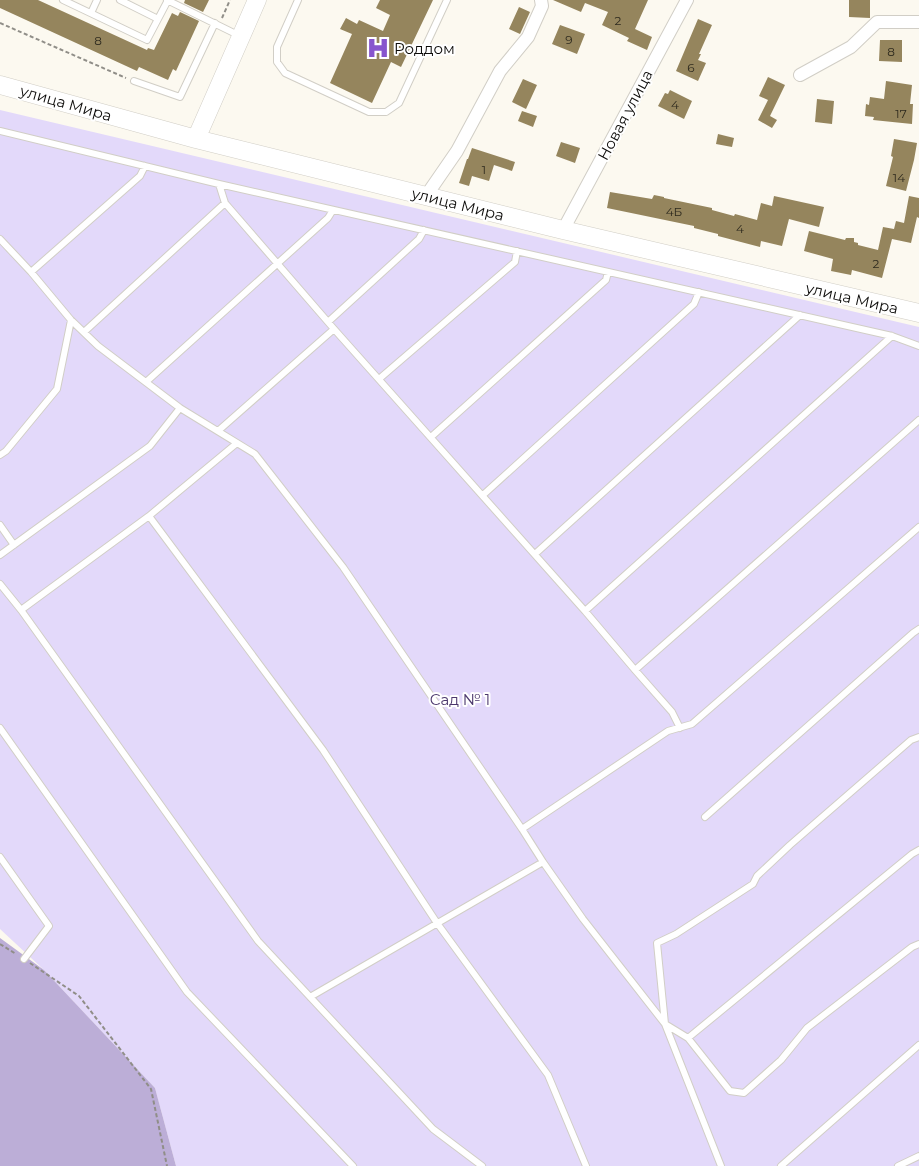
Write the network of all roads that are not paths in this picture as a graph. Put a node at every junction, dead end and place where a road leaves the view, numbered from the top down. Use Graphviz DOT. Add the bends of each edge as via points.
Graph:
graph roads {
  1 [pos="63,0"];
  2 [pos="97,0"];
  3 [pos="120,0"];
  4 [pos="168,0"];
  5 [pos="257,0"];
  6 [pos="298,0"];
  7 [pos="447,0"];
  8 [pos="541,0"];
  9 [pos="686,0"];
  10 [pos="91,13"];
  11 [pos="158,19"];
  12 [pos="919,22"];
  13 [pos="217,24"];
  14 [pos="241,36"];
  15 [pos="800,76"];
  16 [pos="134,81"];
  17 [pos="0,85"];
  18 [pos="0,131"];
  19 [pos="196,139"];
  20 [pos="144,166"];
  21 [pos="220,184"];
  22 [pos="426,196"];
  23 [pos="225,203"];
  24 [pos="333,210"];
  25 [pos="424,230"];
  26 [pos="563,230"];
  27 [pos="0,239"];
  28 [pos="517,251"];
  29 [pos="277,264"];
  30 [pos="31,272"];
  31 [pos="608,272"];
  32 [pos="700,292"];
  33 [pos="919,313"];
  34 [pos="800,315"];
  35 [pos="71,320"];
  36 [pos="328,322"];
  37 [pos="334,329"];
  38 [pos="84,332"];
  39 [pos="892,336"];
  40 [pos="919,346"];
  41 [pos="379,379"];
  42 [pos="146,382"];
  43 [pos="180,408"];
  44 [pos="919,420"];
  45 [pos="218,431"];
  46 [pos="431,438"];
  47 [pos="237,443"];
  48 [pos="0,455"];
  49 [pos="483,495"];
  50 [pos="149,516"];
  51 [pos="0,524"];
  52 [pos="919,527"];
  53 [pos="14,545"];
  54 [pos="535,554"];
  55 [pos="0,555"];
  56 [pos="0,584"];
  57 [pos="21,610"];
  58 [pos="585,611"];
  59 [pos="919,629"];
  60 [pos="635,670"];
  61 [pos="0,728"];
  62 [pos="680,728"];
  63 [pos="919,737"];
  64 [pos="705,817"];
  65 [pos="522,829"];
  66 [pos="919,850"];
  67 [pos="0,857"];
  68 [pos="543,862"];
  69 [pos="437,923"];
  70 [pos="919,944"];
  71 [pos="24,959"];
  72 [pos="310,997"];
  73 [pos="665,1024"];
  74 [pos="688,1038"];
  75 [pos="919,1045"];
  76 [pos="919,1156"];
  77 [pos="353,1166"];
  78 [pos="482,1166"];
  79 [pos="586,1166"];
  80 [pos="721,1166"];
  81 [pos="781,1166"];
  82 [pos="898,1166"];
  1 -- 10 [label="lane"];
  2 -- 10 [label="lane"];
  3 -- 11 [label="lane"];
  4 -- 11 [label="lane"];
  4 -- 13 [label="lane"];
  5 -- 14 [label="main road"];
  6 -- 7 [label="lane" via="277,47 277,62 285,73 369,112 386,112 399,103"];
  8 -- 22 [label="street" via="542,6 528,37 500,71 457,151"];
  9 -- 26 [label="street, Новая улица"];
  10 -- 11 [label="lane" via="147,40"];
  12 -- 15 [label="street" via="877,22 850,46"];
  13 -- 14 [label="lane"];
  13 -- 16 [label="lane" via="180,97"];
  14 -- 19 [label="main road"];
  17 -- 19 [label="main road, улица Мира"];
  18 -- 20 [label="lane"];
  19 -- 22 [label="main road, улица Мира"];
  20 -- 21 [label="lane"];
  20 -- 30 [label="lane" via="140,176"];
  21 -- 23 [label="lane"];
  21 -- 24 [label="lane"];
  22 -- 26 [label="main road, улица Мира"];
  23 -- 29 [label="lane"];
  23 -- 38 [label="lane"];
  24 -- 25 [label="lane"];
  24 -- 29 [label="lane"];
  25 -- 28 [label="lane"];
  25 -- 36 [label="lane" via="419,239"];
  26 -- 33 [label="main road, улица Мира"];
  27 -- 30 [label="lane"];
  28 -- 31 [label="lane"];
  28 -- 41 [label="lane" via="514,262"];
  29 -- 36 [label="lane"];
  29 -- 42 [label="lane"];
  30 -- 35 [label="lane"];
  31 -- 32 [label="lane"];
  31 -- 46 [label="lane" via="606,280"];
  32 -- 34 [label="lane"];
  32 -- 49 [label="lane" via="694,304"];
  34 -- 39 [label="lane"];
  34 -- 54 [label="lane"];
  35 -- 38 [label="lane"];
  35 -- 48 [label="lane" via="57,389"];
  36 -- 37 [label="lane"];
  37 -- 41 [label="lane"];
  37 -- 45 [label="lane"];
  38 -- 42 [label="lane"];
  39 -- 40 [label="lane"];
  39 -- 58 [label="lane"];
  41 -- 46 [label="lane"];
  42 -- 43 [label="lane"];
  43 -- 45 [label="lane"];
  43 -- 53 [label="lane" via="150,446"];
  44 -- 60 [label="lane"];
  45 -- 47 [label="lane"];
  46 -- 49 [label="lane"];
  47 -- 50 [label="lane"];
  47 -- 65 [label="lane" via="255,454 343,567"];
  49 -- 54 [label="lane"];
  50 -- 57 [label="lane"];
  50 -- 69 [label="lane" via="323,750"];
  51 -- 53 [label="lane"];
  52 -- 62 [label="lane" via="692,724"];
  53 -- 55 [label="lane"];
  54 -- 58 [label="lane"];
  56 -- 57 [label="lane"];
  57 -- 72 [label="lane" via="258,941"];
  58 -- 60 [label="lane"];
  59 -- 64 [label="lane"];
  60 -- 62 [label="lane" via="672,712"];
  61 -- 77 [label="lane" via="187,992"];
  62 -- 65 [label="lane" via="668,731"];
  63 -- 73 [label="lane" via="911,740 790,845 757,876 753,884 657,944"];
  65 -- 68 [label="lane"];
  66 -- 74 [label="lane"];
  67 -- 71 [label="lane" via="49,926"];
  68 -- 69 [label="lane"];
  68 -- 73 [label="lane"];
  69 -- 72 [label="lane"];
  69 -- 79 [label="lane" via="548,1074"];
  70 -- 74 [label="lane" via="807,1028 782,1060 744,1093 730,1091"];
  72 -- 78 [label="lane" via="432,1130"];
  73 -- 74 [label="lane"];
  73 -- 80 [label="lane"];
  75 -- 81 [label="lane"];
  76 -- 82 [label="lane"];
}
